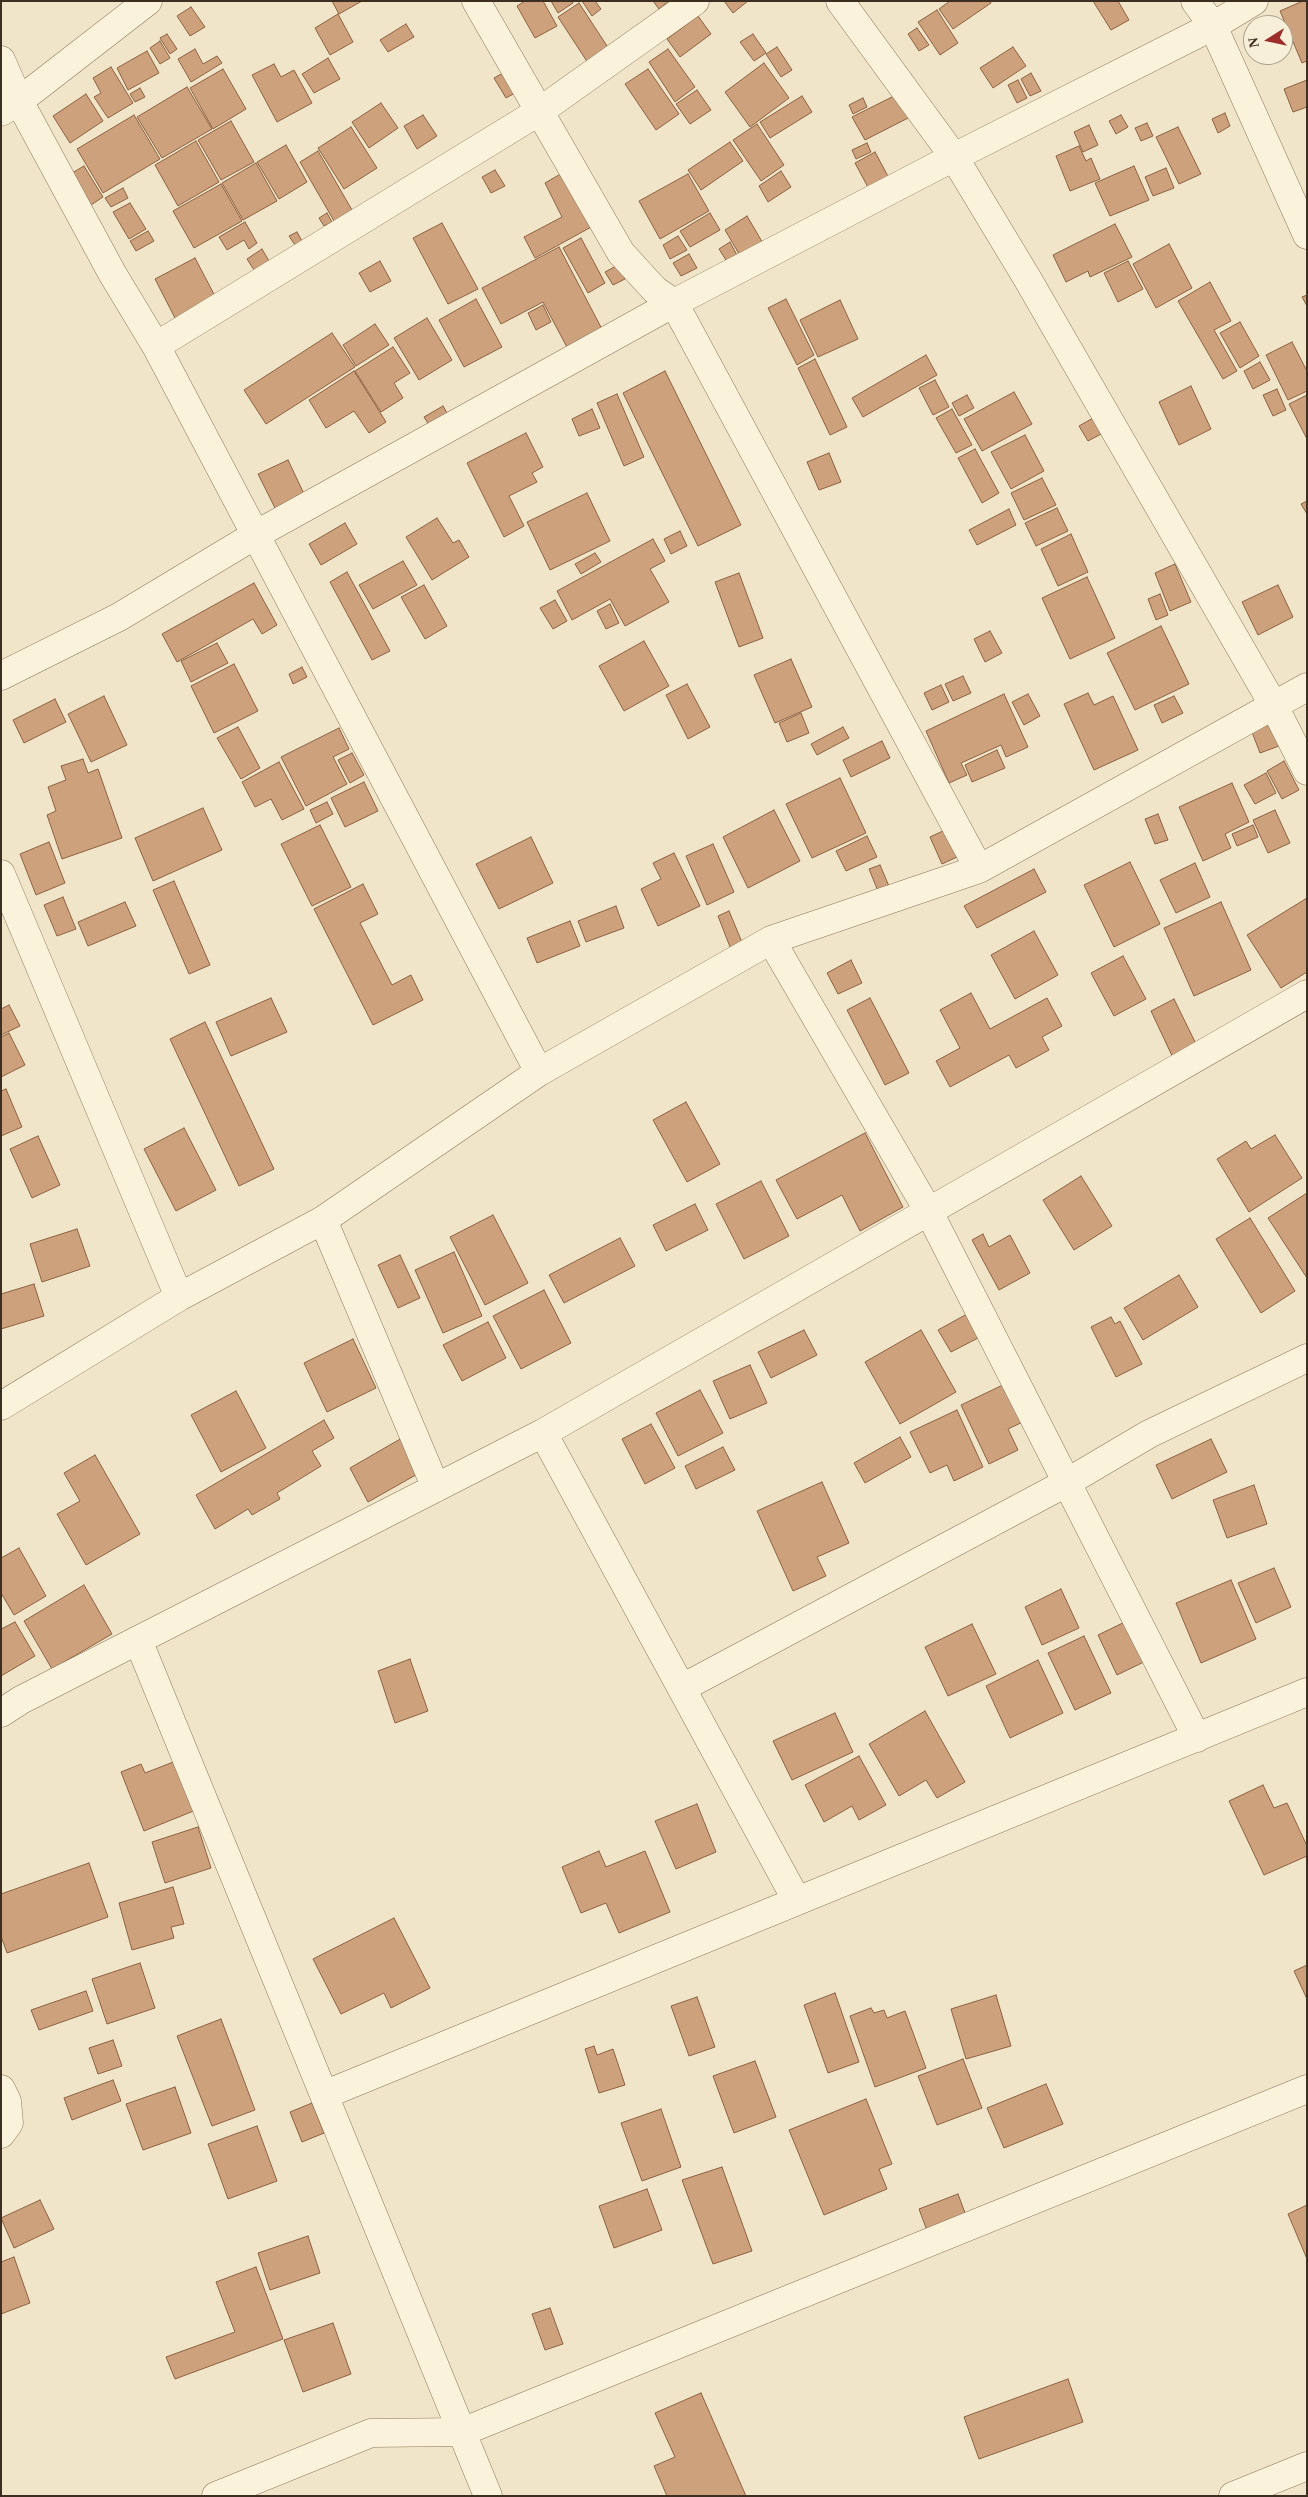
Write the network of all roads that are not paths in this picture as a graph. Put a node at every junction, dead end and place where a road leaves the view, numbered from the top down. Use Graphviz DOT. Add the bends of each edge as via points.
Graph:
graph roads {
  1 [pos="148,1"];
  2 [pos="476,1"];
  3 [pos="695,1"];
  4 [pos="840,1"];
  5 [pos="1196,1"];
  6 [pos="1254,1"];
  7 [pos="1213,26"];
  8 [pos="1,60"];
  9 [pos="10,106"];
  10 [pos="540,111"];
  11 [pos="954,157"];
  12 [pos="1307,235"];
  13 [pos="674,303"];
  14 [pos="156,346"];
  15 [pos="257,534"];
  16 [pos="1,676"];
  17 [pos="1307,687"];
  18 [pos="1274,706"];
  19 [pos="1307,771"];
  20 [pos="979,869"];
  21 [pos="1,874"];
  22 [pos="771,940"];
  23 [pos="1307,994"];
  24 [pos="539,1072"];
  25 [pos="929,1212"];
  26 [pos="323,1220"];
  27 [pos="179,1297"];
  28 [pos="1307,1358"];
  29 [pos="1,1406"];
  30 [pos="543,1433"];
  31 [pos="1066,1482"];
  32 [pos="436,1488"];
  33 [pos="138,1640"];
  34 [pos="682,1688"];
  35 [pos="1307,1692"];
  36 [pos="1,1713"];
  37 [pos="1197,1738"];
  38 [pos="798,1901"];
  39 [pos="1,2089"];
  40 [pos="1307,2089"];
  41 [pos="324,2095"];
  42 [pos="1,2134"];
  43 [pos="462,2432"];
  44 [pos="1307,2466"];
  45 [pos="216,2496"];
  46 [pos="488,2496"];
  47 [pos="1233,2496"];
  1 -- 9 [label="street"];
  2 -- 10 [label="street"];
  3 -- 10 [label="street"];
  4 -- 11 [label="street"];
  5 -- 7 [label="street"];
  6 -- 7 [label="street"];
  7 -- 11 [label="street"];
  7 -- 12 [label="street"];
  8 -- 9 [label="street"];
  9 -- 14 [label="street"];
  10 -- 13 [label="street" via="621,253 648,284"];
  10 -- 14 [label="street"];
  11 -- 13 [label="street"];
  11 -- 18 [label="street"];
  13 -- 15 [label="street"];
  13 -- 20 [label="street"];
  14 -- 15 [label="street"];
  15 -- 16 [label="street" via="120,617"];
  15 -- 24 [label="street"];
  17 -- 18 [label="street"];
  18 -- 19 [label="street"];
  18 -- 20 [label="street"];
  20 -- 22 [label="street"];
  21 -- 27 [label="street"];
  22 -- 24 [label="street"];
  22 -- 25 [label="street"];
  23 -- 25 [label="street"];
  24 -- 26 [label="street"];
  25 -- 30 [label="street"];
  25 -- 31 [label="street"];
  26 -- 27 [label="street"];
  26 -- 32 [label="street"];
  27 -- 29 [label="street"];
  28 -- 31 [label="street" via="1149,1434"];
  30 -- 32 [label="street"];
  30 -- 34 [label="street"];
  31 -- 34 [label="street"];
  31 -- 37 [label="street"];
  32 -- 33 [label="street"];
  33 -- 36 [label="street"];
  33 -- 41 [label="street"];
  34 -- 38 [label="street"];
  35 -- 37 [label="street"];
  37 -- 38 [label="street"];
  38 -- 41 [label="street"];
  39 -- 42 [label="street" via="7,2101 8,2123"];
  40 -- 43 [label="street"];
  41 -- 43 [label="street"];
  43 -- 45 [label="street" via="372,2433"];
  43 -- 46 [label="street"];
  44 -- 47 [label="street"];
}
